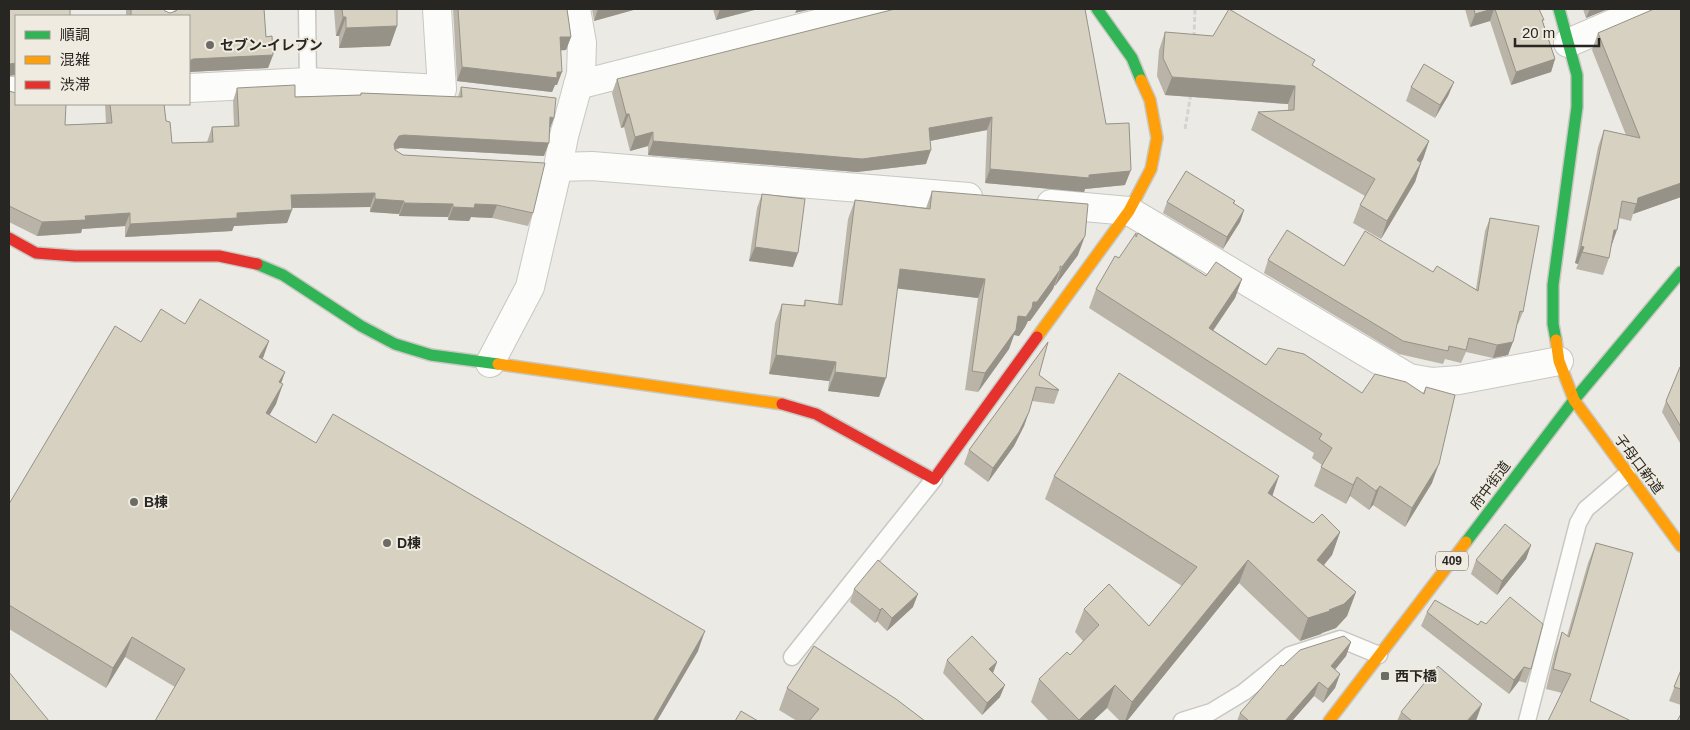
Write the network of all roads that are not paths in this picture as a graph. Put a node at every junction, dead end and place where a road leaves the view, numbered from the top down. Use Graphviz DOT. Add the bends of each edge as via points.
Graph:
graph roads {
  1 [pos="307,9"];
  2 [pos="437,9"];
  3 [pos="576,9"];
  4 [pos="875,9"];
  5 [pos="1097,9"];
  6 [pos="1559,9"];
  7 [pos="1647,9"];
  8 [pos="1568,43"];
  9 [pos="308,82"];
  10 [pos="190,88"];
  11 [pos="568,97"];
  12 [pos="548,166"];
  13 [pos="989,199"];
  14 [pos="1028,202"];
  15 [pos="1129,211"];
  16 [pos="9,238"];
  17 [pos="1681,272"];
  18 [pos="1559,361"];
  19 [pos="490,363"];
  20 [pos="1574,400"];
  21 [pos="1627,474"];
  22 [pos="934,479"];
  23 [pos="1681,546"];
  24 [pos="1379,655"];
  25 [pos="792,656"];
  26 [pos="1182,721"];
  27 [pos="1329,721"];
  28 [pos="1527,721"];
  1 -- 9 [label="lane"];
  2 -- 9 [label="street" via="451,90"];
  3 -- 11 [label="street" via="582,44 581,74"];
  4 -- 11 [label="street"];
  5 -- 15 [label="main road" via="1132,58 1150,100 1156,138 1151,169"];
  6 -- 8 [label="main road, 子母口新道"];
  7 -- 8 [label="street"];
  8 -- 18 [label="main road, 子母口新道" via="1577,75 1577,107 1552,285 1553,324"];
  9 -- 10 [label="street"];
  11 -- 12 [label="street" via="564,136"];
  12 -- 13 [label="street" via="592,166"];
  12 -- 19 [label="street" via="530,287"];
  14 -- 15 [label="street"];
  15 -- 18 [label="street" via="1410,378 1432,382 1459,380"];
  15 -- 22 [label="main road"];
  16 -- 19 [label="main road" via="36,253 219,256 253,262 283,275 361,326 395,344 431,355"];
  17 -- 20 [label="main road, 府中街道 / 409"];
  18 -- 20 [label="main road, 子母口新道"];
  19 -- 22 [label="main road" via="787,405 816,414"];
  20 -- 21 [label="main road, 子母口新道"];
  20 -- 24 [label="main road, 府中街道 / 409"];
  21 -- 23 [label="main road, 子母口新道"];
  21 -- 28 [label="lane" via="1586,509 1578,523"];
  22 -- 25 [label="lane"];
  24 -- 26 [label="lane" via="1340,639 1290,655 1244,692 1211,712"];
  24 -- 27 [label="main road, 府中街道 / 409"];
}
